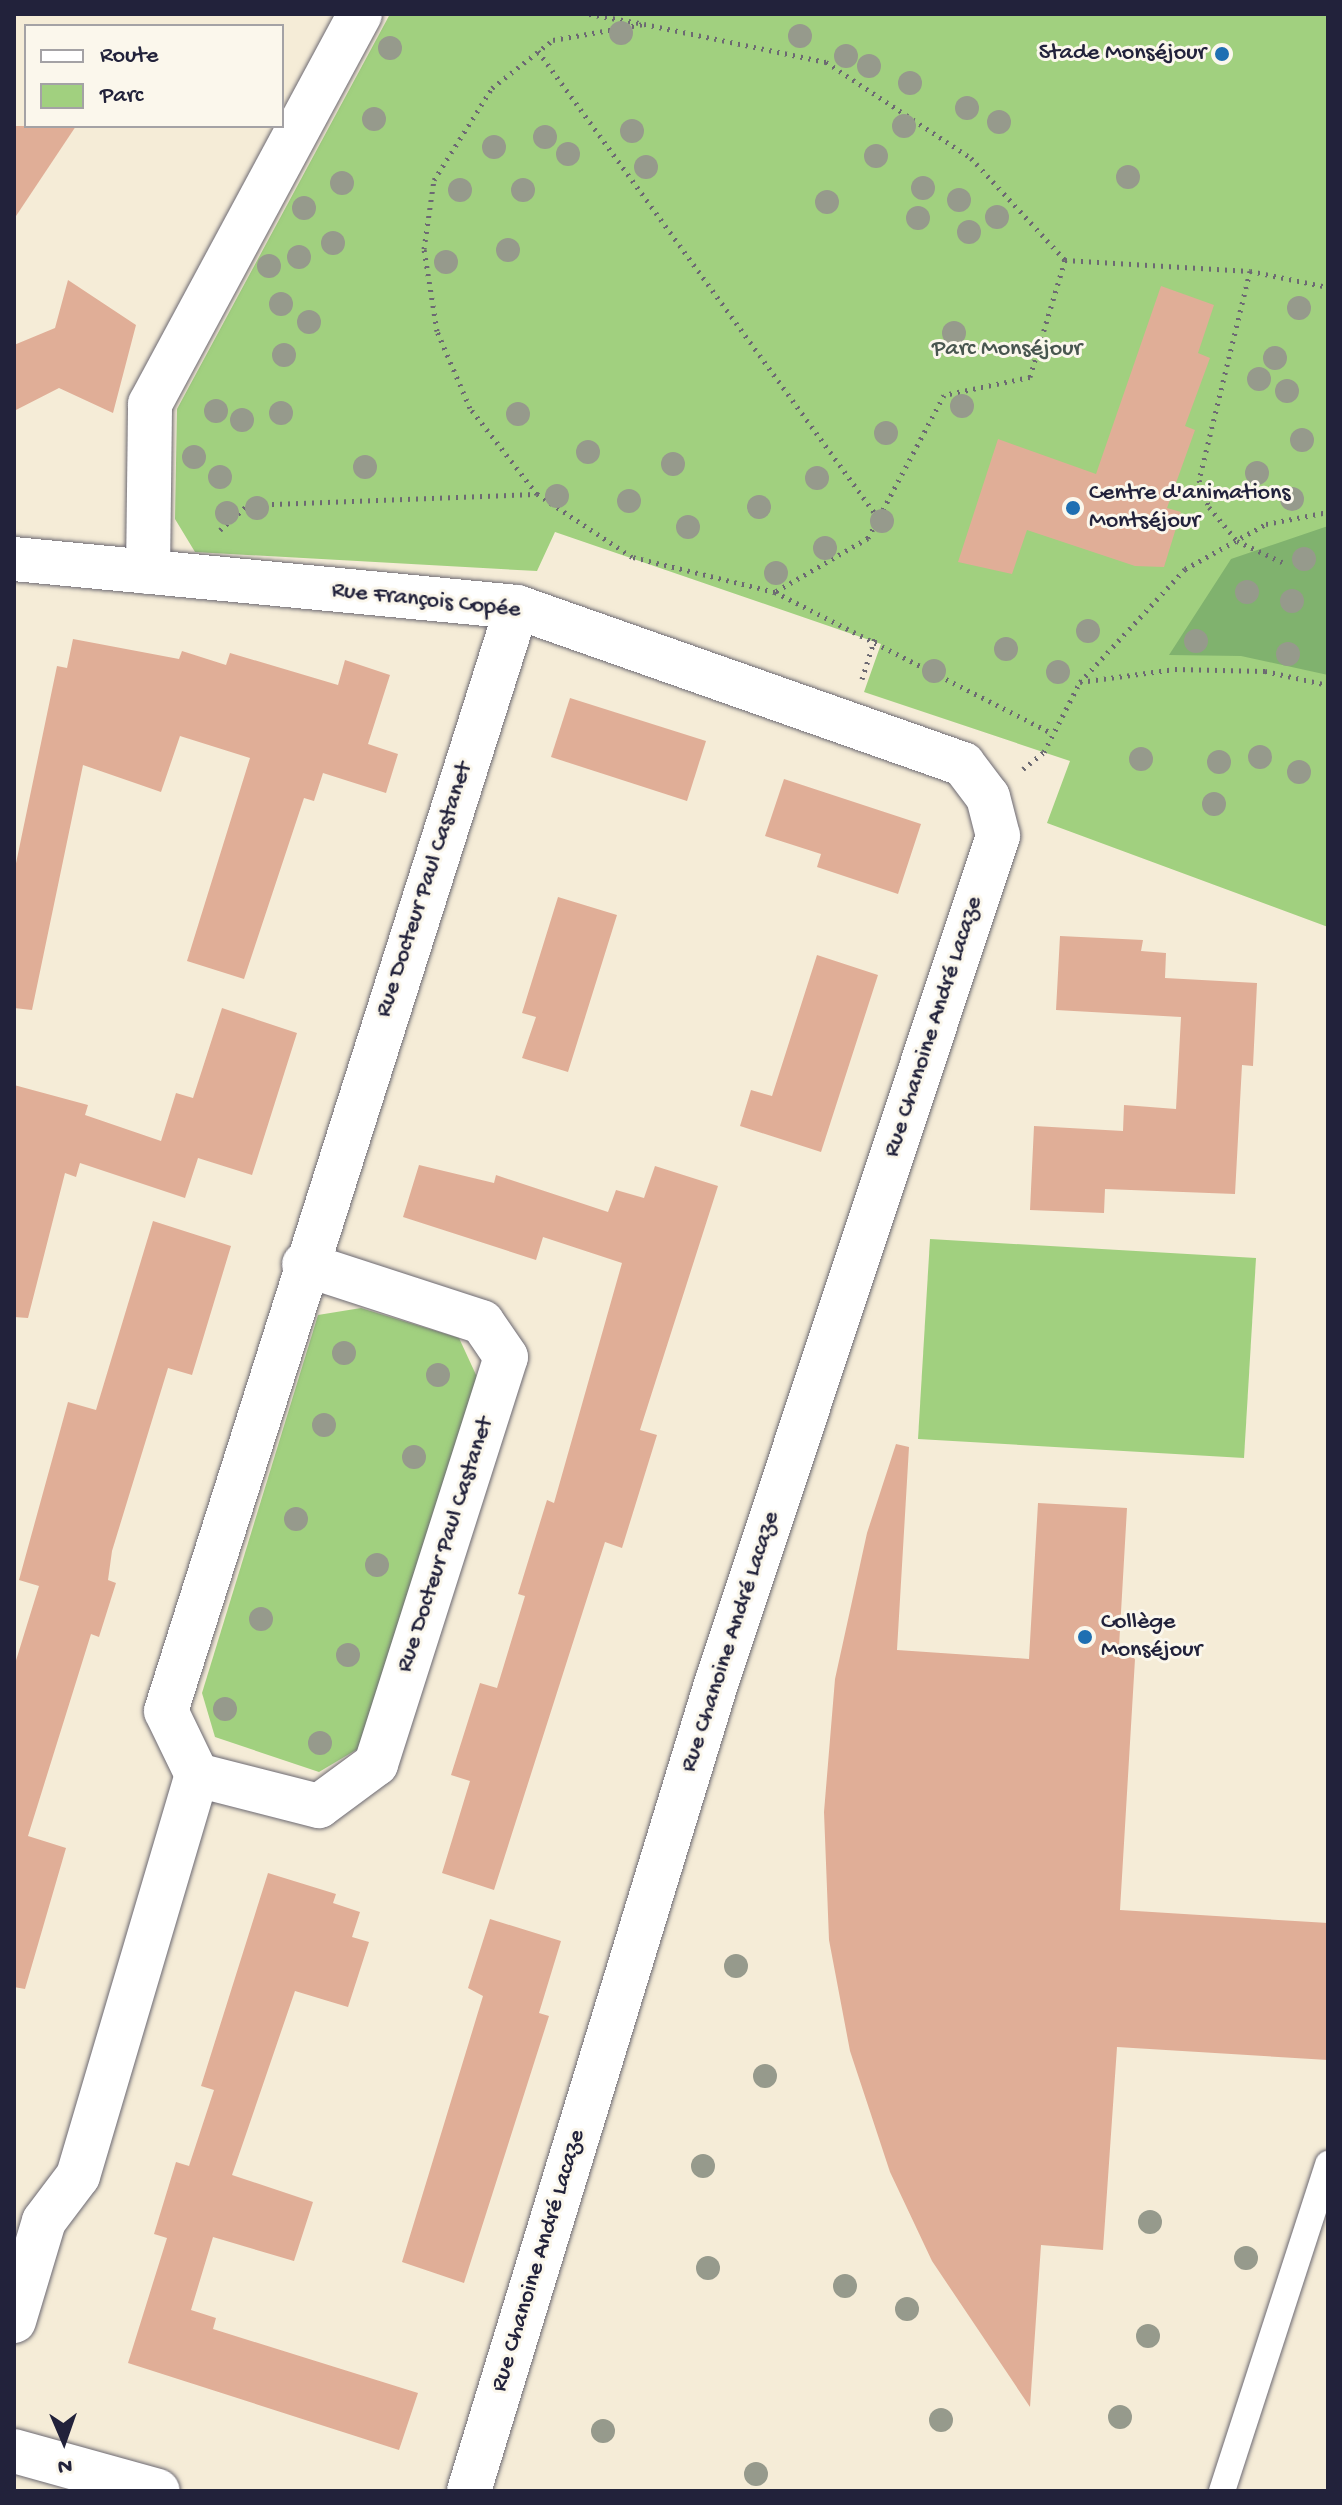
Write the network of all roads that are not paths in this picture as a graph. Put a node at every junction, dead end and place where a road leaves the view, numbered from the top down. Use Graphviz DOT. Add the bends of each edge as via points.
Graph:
graph roads {
  1 [pos="360,14"];
  2 [pos="14,559"];
  3 [pos="148,572"];
  4 [pos="517,607"];
  5 [pos="988,797"];
  6 [pos="304,1264"];
  7 [pos="197,1775"];
  8 [pos="1328,2164"];
  9 [pos="14,2321"];
  10 [pos="14,2451"];
  11 [pos="83,2481"];
  12 [pos="158,2491"];
  13 [pos="469,2491"];
  14 [pos="1222,2491"];
  1 -- 3 [label="street" via="150,404"];
  2 -- 3 [label="street, Rue François Copée"];
  3 -- 4 [label="street, Rue François Copée"];
  4 -- 5 [label="street, Rue François Copée" via="963,764"];
  4 -- 6 [label="street, Rue Docteur Paul Castanet"];
  5 -- 13 [label="street, Rue Chanoine André Lacaze" via="998,836 716,1684"];
  6 -- 7 [label="street, Rue Docteur Paul Castanet" via="166,1711"];
  6 -- 7 [label="street, Rue Docteur Paul Castanet" via="482,1322 506,1357 376,1764 319,1806"];
  7 -- 9 [label="street" via="78,2176 44,2221"];
  8 -- 14 [label="lane"];
  10 -- 11 [label="street"];
  11 -- 12 [label="street"];
}
